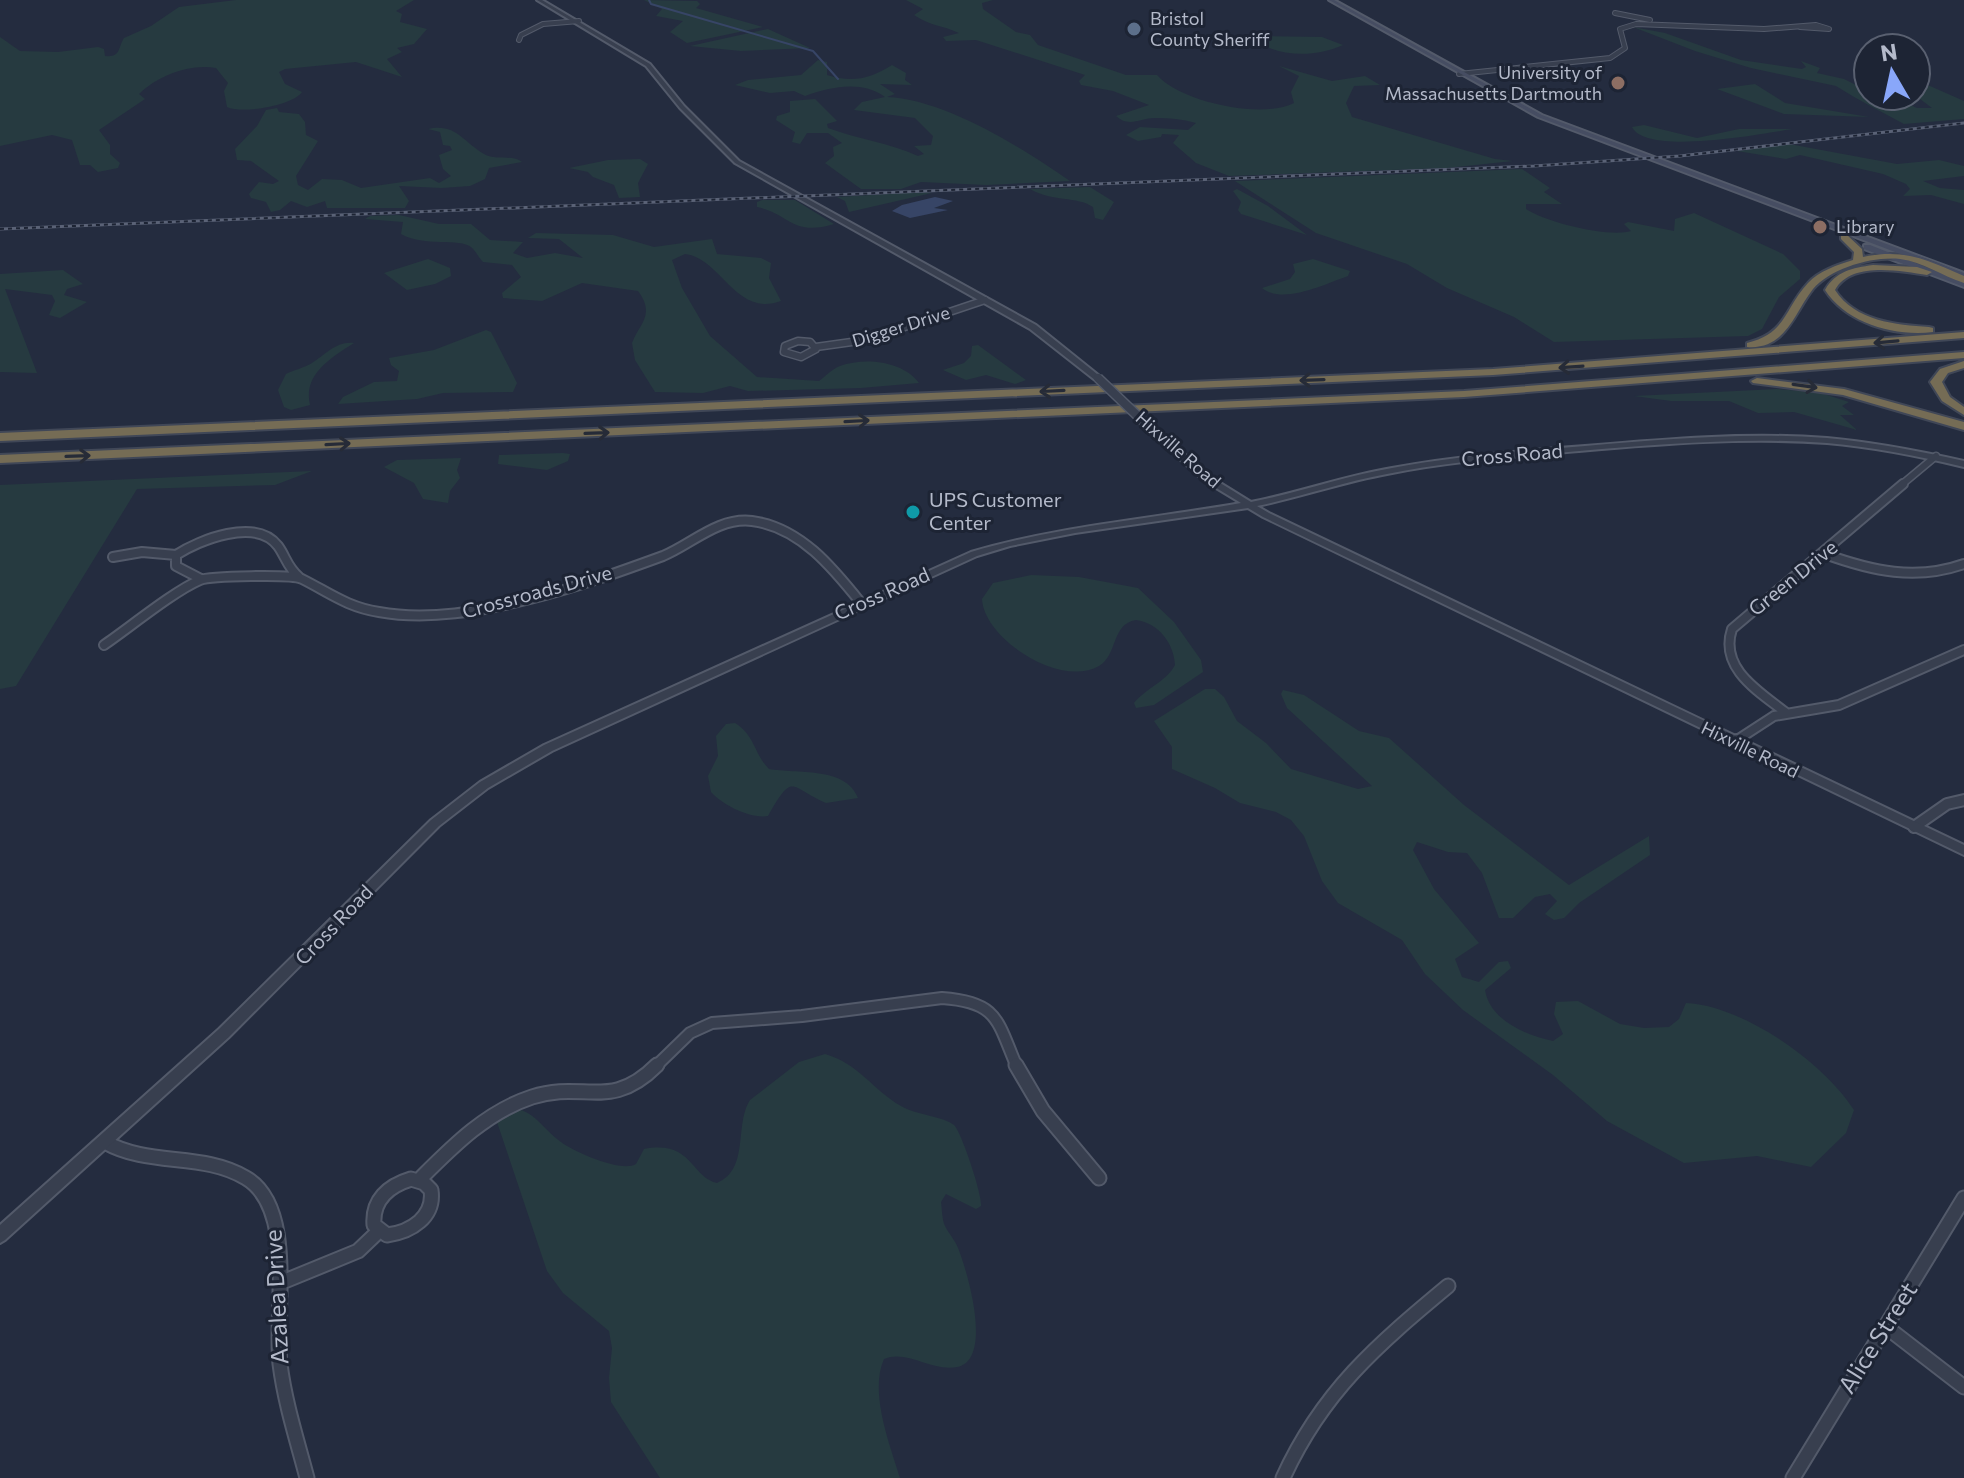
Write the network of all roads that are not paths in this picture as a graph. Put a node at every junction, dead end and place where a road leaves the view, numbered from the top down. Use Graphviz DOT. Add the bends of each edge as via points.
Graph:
graph roads {
  1 [pos="539,0"];
  2 [pos="1331,0"];
  3 [pos="1615,13"];
  4 [pos="1679,17"];
  5 [pos="579,21"];
  6 [pos="1654,22"];
  7 [pos="1800,27"];
  8 [pos="519,40"];
  9 [pos="1459,74"];
  10 [pos="1773,206"];
  11 [pos="1844,237"];
  12 [pos="1888,250"];
  13 [pos="1857,263"];
  14 [pos="1936,274"];
  15 [pos="1964,278"];
  16 [pos="985,300"];
  17 [pos="1964,332"];
  18 [pos="816,347"];
  19 [pos="1964,355"];
  20 [pos="1964,364"];
  21 [pos="1597,365"];
  22 [pos="1672,380"];
  23 [pos="1964,412"];
  24 [pos="1964,426"];
  25 [pos="0,437"];
  26 [pos="1936,456"];
  27 [pos="0,459"];
  28 [pos="1964,464"];
  29 [pos="1248,505"];
  30 [pos="1825,554"];
  31 [pos="176,555"];
  32 [pos="113,557"];
  33 [pos="1964,564"];
  34 [pos="299,577"];
  35 [pos="201,579"];
  36 [pos="861,603"];
  37 [pos="104,645"];
  38 [pos="1964,650"];
  39 [pos="1785,712"];
  40 [pos="1734,742"];
  41 [pos="1964,800"];
  42 [pos="1914,827"];
  43 [pos="1964,850"];
  44 [pos="105,1142"];
  45 [pos="1099,1178"];
  46 [pos="419,1180"];
  47 [pos="1964,1198"];
  48 [pos="379,1231"];
  49 [pos="0,1235"];
  50 [pos="280,1283"];
  51 [pos="1448,1286"];
  52 [pos="1885,1326"];
  53 [pos="1964,1387"];
  54 [pos="307,1478"];
  55 [pos="1283,1478"];
  56 [pos="1793,1478"];
  1 -- 5 [label="street, Hixville Road"];
  2 -- 9 [label="main road"];
  3 -- 6 [label="street"];
  4 -- 6 [label="street"];
  5 -- 8 [label="street" via="539,26"];
  5 -- 16 [label="street, Hixville Road" via="648,65 737,162"];
  6 -- 7 [label="street"];
  6 -- 9 [label="street" via="1622,28 1625,48 1610,58"];
  7 -- 7 [label="street" via="1820,26 1829,29 1819,31"];
  9 -- 10 [label="main road" via="1540,116"];
  10 -- 11 [label="main road"];
  10 -- 12 [label="main road"];
  11 -- 12 [label="main road"];
  11 -- 13 [label="highway" via="1859,251"];
  12 -- 13 [label="highway"];
  12 -- 14 [label="main road"];
  12 -- 15 [label="highway"];
  13 -- 21 [label="highway" via="1817,279 1783,333 1770,341"];
  14 -- 15 [label="main road"];
  14 -- 17 [label="highway" via="1871,268 1838,279 1830,290 1846,308 1881,322"];
  16 -- 18 [label="street, Digger Drive" via="866,340"];
  16 -- 29 [label="street, Hixville Road, bridge" via="1047,336 1198,471"];
  17 -- 21 [label="highway, one-way"];
  18 -- 18 [label="street, Digger Drive" via="798,341 783,350 801,357"];
  19 -- 22 [label="highway"];
  20 -- 23 [label="highway" via="1940,374 1936,386"];
  21 -- 25 [label="highway, one-way"];
  22 -- 24 [label="highway, one-way" via="1818,387"];
  27 -- 22 [label="highway, one-way"];
  26 -- 28 [label="street, Cross Road"];
  26 -- 29 [label="street, Cross Road" via="1830,439 1699,439 1459,459 1385,471"];
  26 -- 30 [label="street, Green Drive"];
  29 -- 36 [label="street, Cross Road" via="1005,544"];
  29 -- 40 [label="street, Hixville Road"];
  30 -- 33 [label="street" via="1899,574 1933,574"];
  30 -- 39 [label="street, Green Drive" via="1737,624 1727,639 1737,669"];
  31 -- 32 [label="street" via="142,552"];
  31 -- 34 [label="street" via="215,536 266,537 277,544 285,564"];
  31 -- 35 [label="street" via="176,566"];
  34 -- 35 [label="street"];
  34 -- 36 [label="street, Crossroads Drive" via="313,590 379,612 455,614 601,577 676,550 719,526 747,521 805,544"];
  35 -- 37 [label="street"];
  36 -- 44 [label="street, Cross Road" via="548,748 471,794"];
  38 -- 39 [label="street" via="1839,705"];
  39 -- 40 [label="street"];
  40 -- 42 [label="street, Hixville Road"];
  41 -- 42 [label="street" via="1947,804"];
  42 -- 43 [label="street, Hixville Road"];
  44 -- 49 [label="street, Cross Road"];
  44 -- 50 [label="street, Azalea Drive" via="122,1155 231,1169 252,1181 270,1202"];
  45 -- 46 [label="street" via="1041,1109 993,1011 980,1003 914,1000 701,1027 624,1090 556,1092 517,1102 447,1151"];
  46 -- 48 [label="street" via="401,1181 378,1200 373,1217"];
  46 -- 48 [label="street" via="431,1190 425,1218 396,1235"];
  47 -- 52 [label="street, Alice Street"];
  48 -- 50 [label="street" via="358,1251"];
  50 -- 54 [label="street, Azalea Drive" via="278,1349 285,1400"];
  51 -- 55 [label="street" via="1348,1371 1319,1408"];
  52 -- 53 [label="street"];
  52 -- 56 [label="street, Alice Street"];
}
